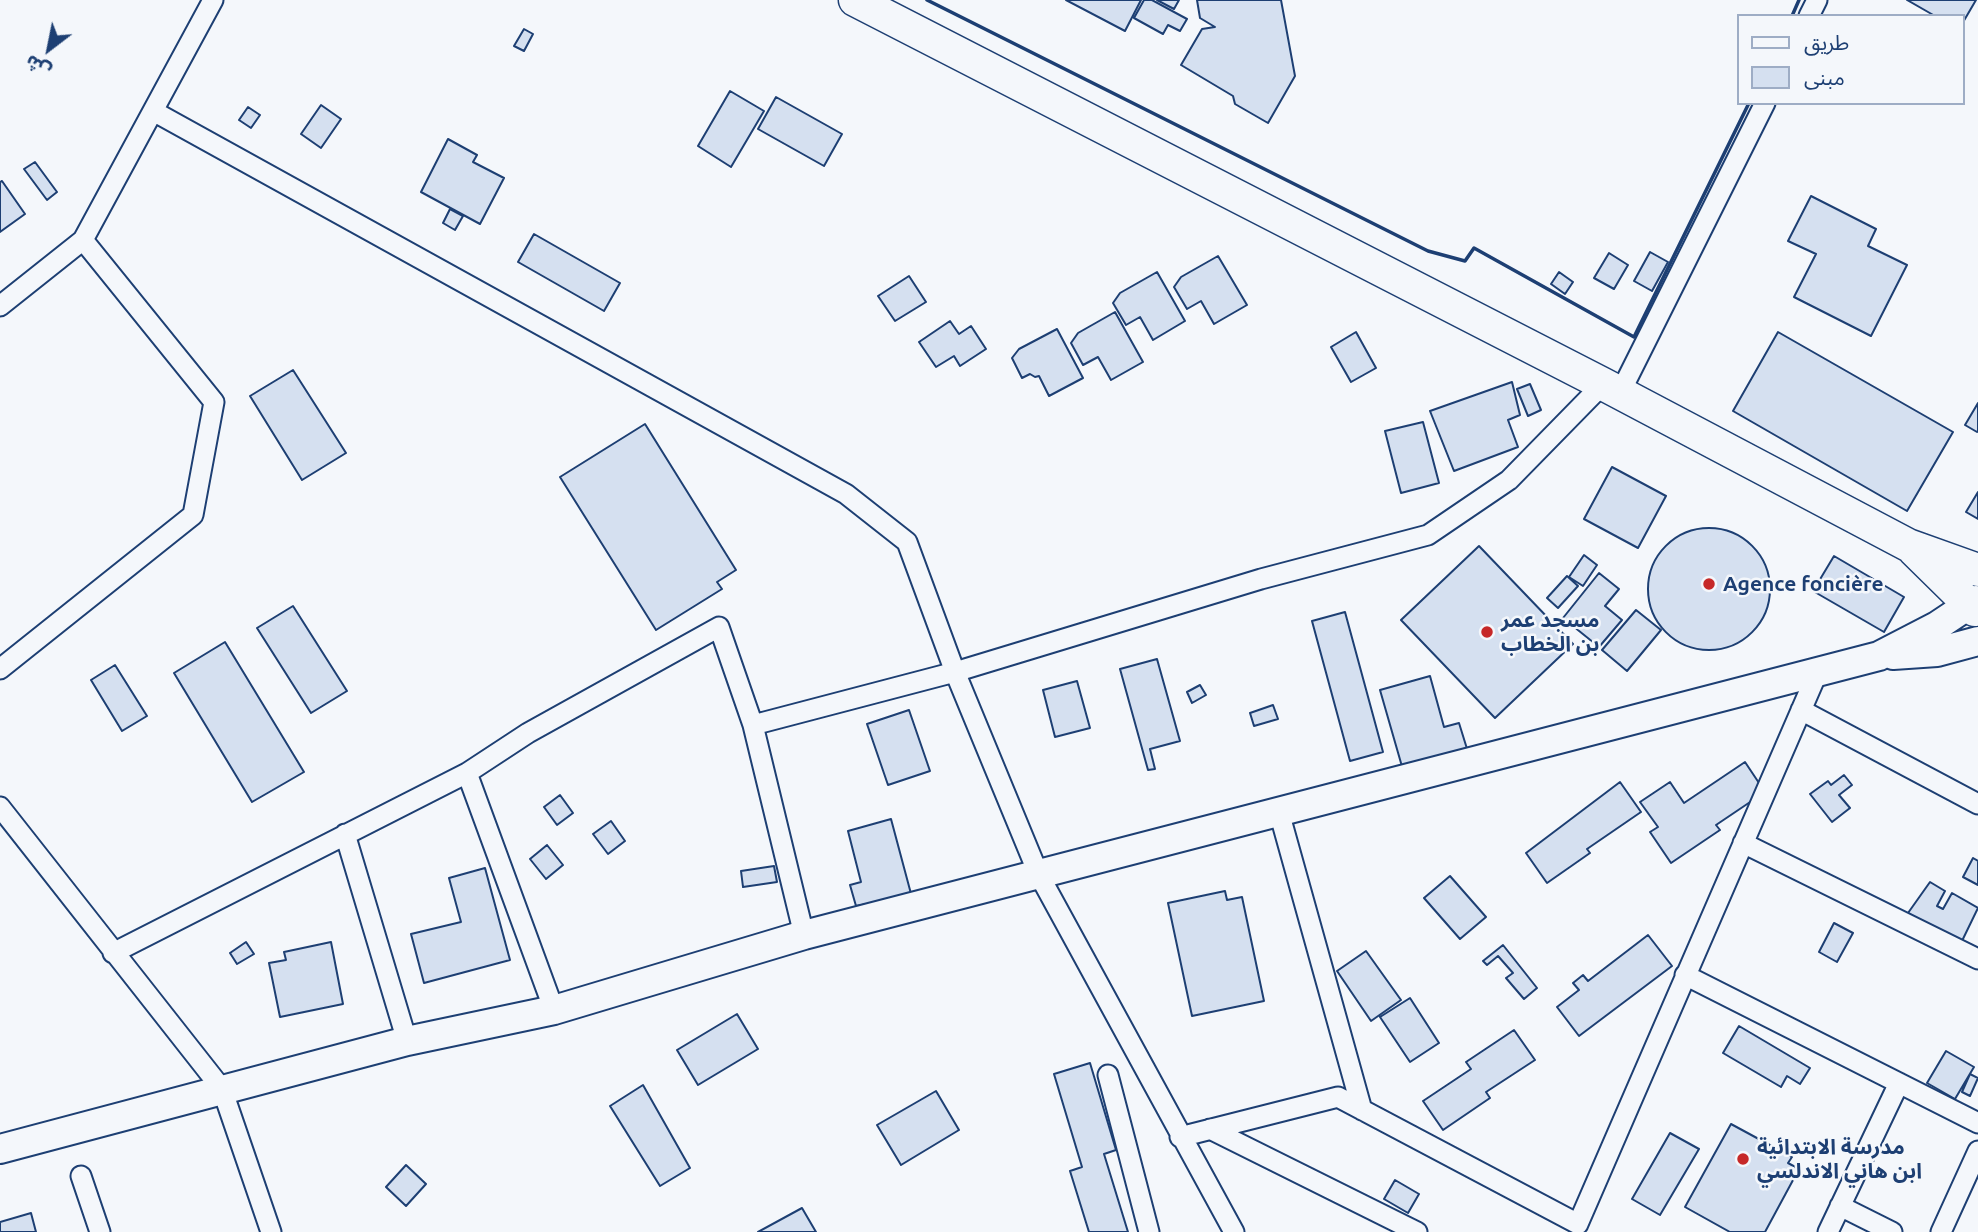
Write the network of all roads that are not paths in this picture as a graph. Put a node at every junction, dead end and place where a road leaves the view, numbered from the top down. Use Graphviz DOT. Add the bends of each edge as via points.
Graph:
graph roads {
  1 [pos="213,0"];
  2 [pos="855,0"];
  3 [pos="1764,105"];
  4 [pos="153,111"];
  5 [pos="83,240"];
  6 [pos="0,306"];
  7 [pos="1612,388"];
  8 [pos="1976,600"];
  9 [pos="1978,641"];
  10 [pos="1879,656"];
  11 [pos="0,669"];
  12 [pos="1819,669"];
  13 [pos="955,672"];
  14 [pos="1801,710"];
  15 [pos="752,725"];
  16 [pos="467,773"];
  17 [pos="1978,804"];
  18 [pos="1279,812"];
  19 [pos="3,816"];
  20 [pos="345,834"];
  21 [pos="1743,843"];
  22 [pos="1038,873"];
  23 [pos="804,936"];
  24 [pos="113,953"];
  25 [pos="1978,959"];
  26 [pos="1685,975"];
  27 [pos="554,1010"];
  28 [pos="407,1041"];
  29 [pos="1108,1075"];
  30 [pos="1899,1083"];
  31 [pos="222,1089"];
  32 [pos="1362,1110"];
  33 [pos="1978,1123"];
  34 [pos="1210,1129"];
  35 [pos="1180,1137"];
  36 [pos="0,1149"];
  37 [pos="1978,1151"];
  38 [pos="81,1176"];
  39 [pos="1840,1206"];
  40 [pos="1589,1230"];
  41 [pos="100,1232"];
  42 [pos="271,1232"];
  43 [pos="1149,1232"];
  44 [pos="1234,1232"];
  45 [pos="1417,1232"];
  46 [pos="1828,1232"];
  47 [pos="1892,1232"];
  48 [pos="1941,1232"];
  1 -- 4 [label="street"];
  2 -- 7 [label="main road"];
  3 -- 7 [label="street"];
  4 -- 5 [label="street"];
  4 -- 13 [label="street" via="846,494 907,542"];
  5 -- 6 [label="street"];
  5 -- 11 [label="street" via="214,402 193,515"];
  7 -- 8 [label="main road" via="1908,545"];
  7 -- 13 [label="street" via="1509,480 1428,535 1261,579"];
  8 -- 10 [label="main road" via="1928,632"];
  9 -- 10 [label="main road" via="1937,652"];
  10 -- 12 [label="main road"];
  12 -- 14 [label="street"];
  12 -- 18 [label="main road"];
  13 -- 15 [label="street"];
  13 -- 22 [label="street"];
  14 -- 17 [label="street"];
  14 -- 21 [label="street"];
  15 -- 16 [label="street" via="719,626 528,733"];
  15 -- 23 [label="street"];
  16 -- 20 [label="street"];
  16 -- 27 [label="street"];
  18 -- 22 [label="main road"];
  18 -- 32 [label="street"];
  19 -- 24 [label="street"];
  20 -- 24 [label="street"];
  20 -- 28 [label="street"];
  21 -- 25 [label="street"];
  21 -- 26 [label="street"];
  22 -- 23 [label="main road"];
  22 -- 35 [label="street"];
  23 -- 27 [label="main road"];
  24 -- 31 [label="street"];
  26 -- 30 [label="street"];
  26 -- 40 [label="street"];
  27 -- 28 [label="main road"];
  28 -- 31 [label="main road"];
  29 -- 43 [label="street"];
  30 -- 33 [label="street"];
  30 -- 39 [label="street"];
  31 -- 36 [label="main road"];
  31 -- 42 [label="street"];
  32 -- 34 [label="street" via="1338,1097"];
  32 -- 40 [label="street"];
  34 -- 35 [label="street"];
  34 -- 45 [label="street"];
  35 -- 44 [label="street"];
  37 -- 48 [label="street"];
  38 -- 41 [label="street"];
  39 -- 46 [label="street"];
  39 -- 47 [label="street"];
}
